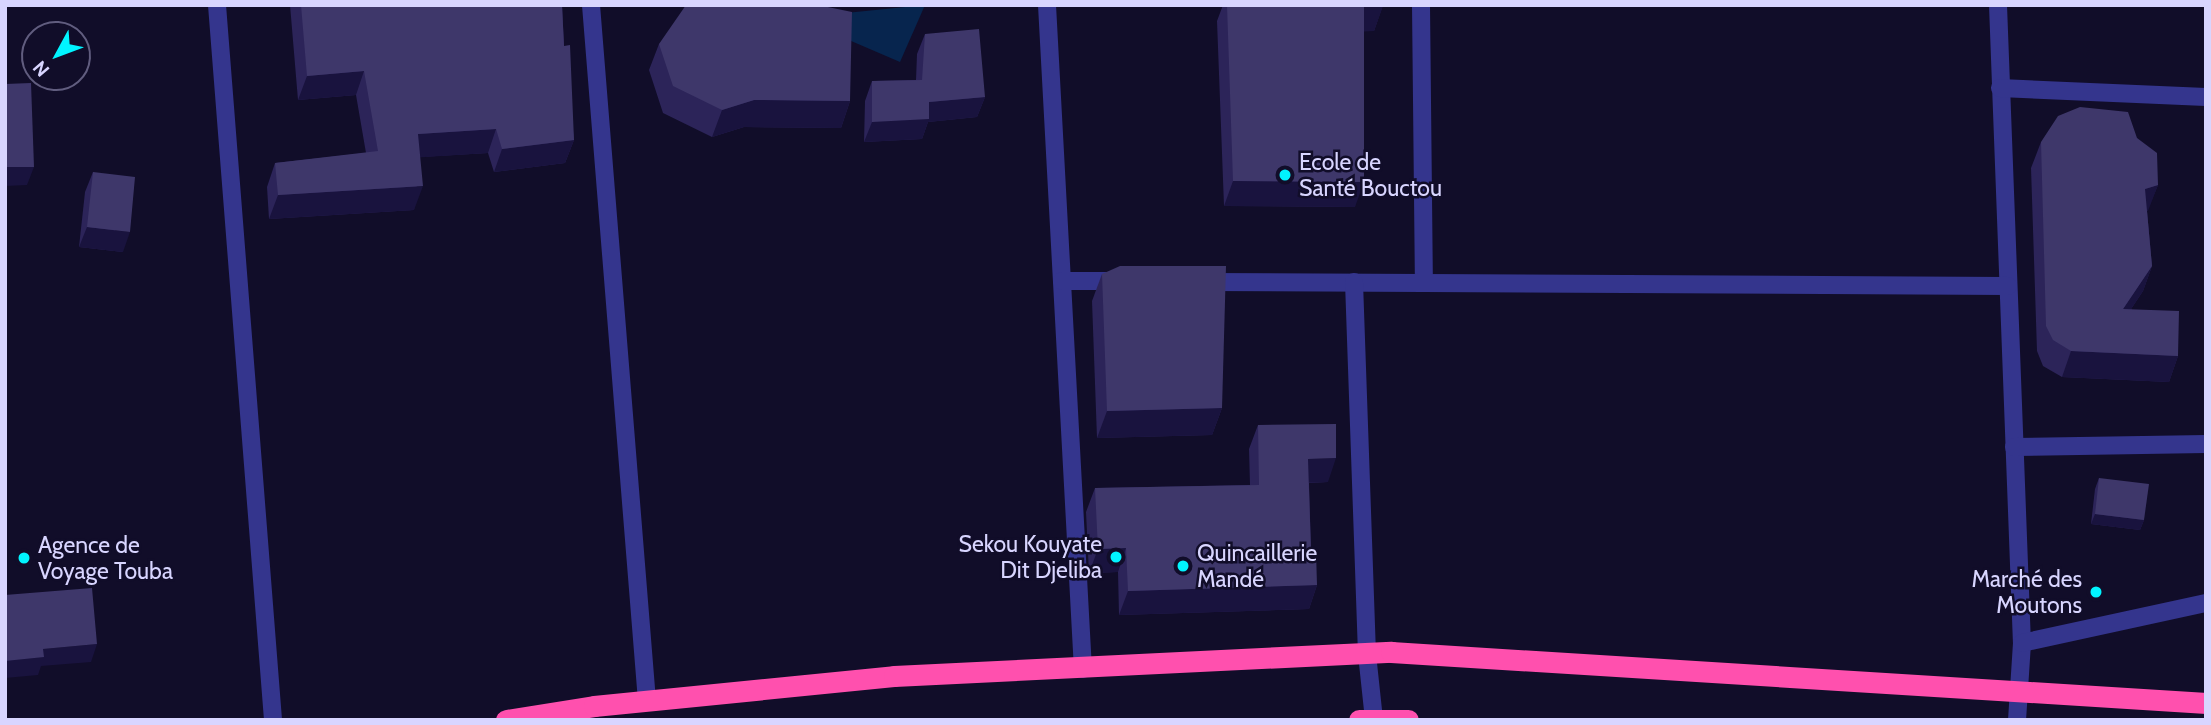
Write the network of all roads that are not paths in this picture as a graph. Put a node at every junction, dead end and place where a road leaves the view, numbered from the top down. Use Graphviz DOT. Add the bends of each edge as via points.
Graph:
graph roads {
  1 [pos="217,5"];
  2 [pos="592,5"];
  3 [pos="1047,5"];
  4 [pos="1421,5"];
  5 [pos="1998,5"];
  6 [pos="2000,88"];
  7 [pos="2206,97"];
  8 [pos="1062,281"];
  9 [pos="1146,281"];
  10 [pos="1187,282"];
  11 [pos="1354,282"];
  12 [pos="1424,283"];
  13 [pos="2008,286"];
  14 [pos="2206,444"];
  15 [pos="2014,447"];
  16 [pos="2206,603"];
  17 [pos="2022,642"];
  18 [pos="1367,654"];
  19 [pos="1083,668"];
  20 [pos="2019,693"];
  21 [pos="647,701"];
  22 [pos="2206,703"];
  23 [pos="596,713"];
  24 [pos="273,720"];
  25 [pos="506,720"];
  26 [pos="1359,720"];
  27 [pos="1374,720"];
  28 [pos="1408,720"];
  29 [pos="2017,720"];
  1 -- 24 [label="street"];
  2 -- 21 [label="street"];
  3 -- 8 [label="street"];
  4 -- 12 [label="street"];
  5 -- 6 [label="street"];
  6 -- 7 [label="street"];
  6 -- 13 [label="street"];
  8 -- 9 [label="street"];
  8 -- 19 [label="street"];
  10 -- 11 [label="street"];
  11 -- 12 [label="street"];
  11 -- 18 [label="street"];
  12 -- 13 [label="street"];
  13 -- 15 [label="street"];
  14 -- 15 [label="street"];
  15 -- 17 [label="street"];
  16 -- 17 [label="street"];
  17 -- 20 [label="street"];
  18 -- 19 [label="highway"];
  18 -- 20 [label="highway"];
  18 -- 27 [label="street"];
  19 -- 21 [label="highway" via="894,676"];
  20 -- 22 [label="highway"];
  20 -- 29 [label="street"];
  21 -- 23 [label="highway"];
  23 -- 25 [label="highway"];
  26 -- 27 [label="highway"];
  27 -- 28 [label="highway"];
}
